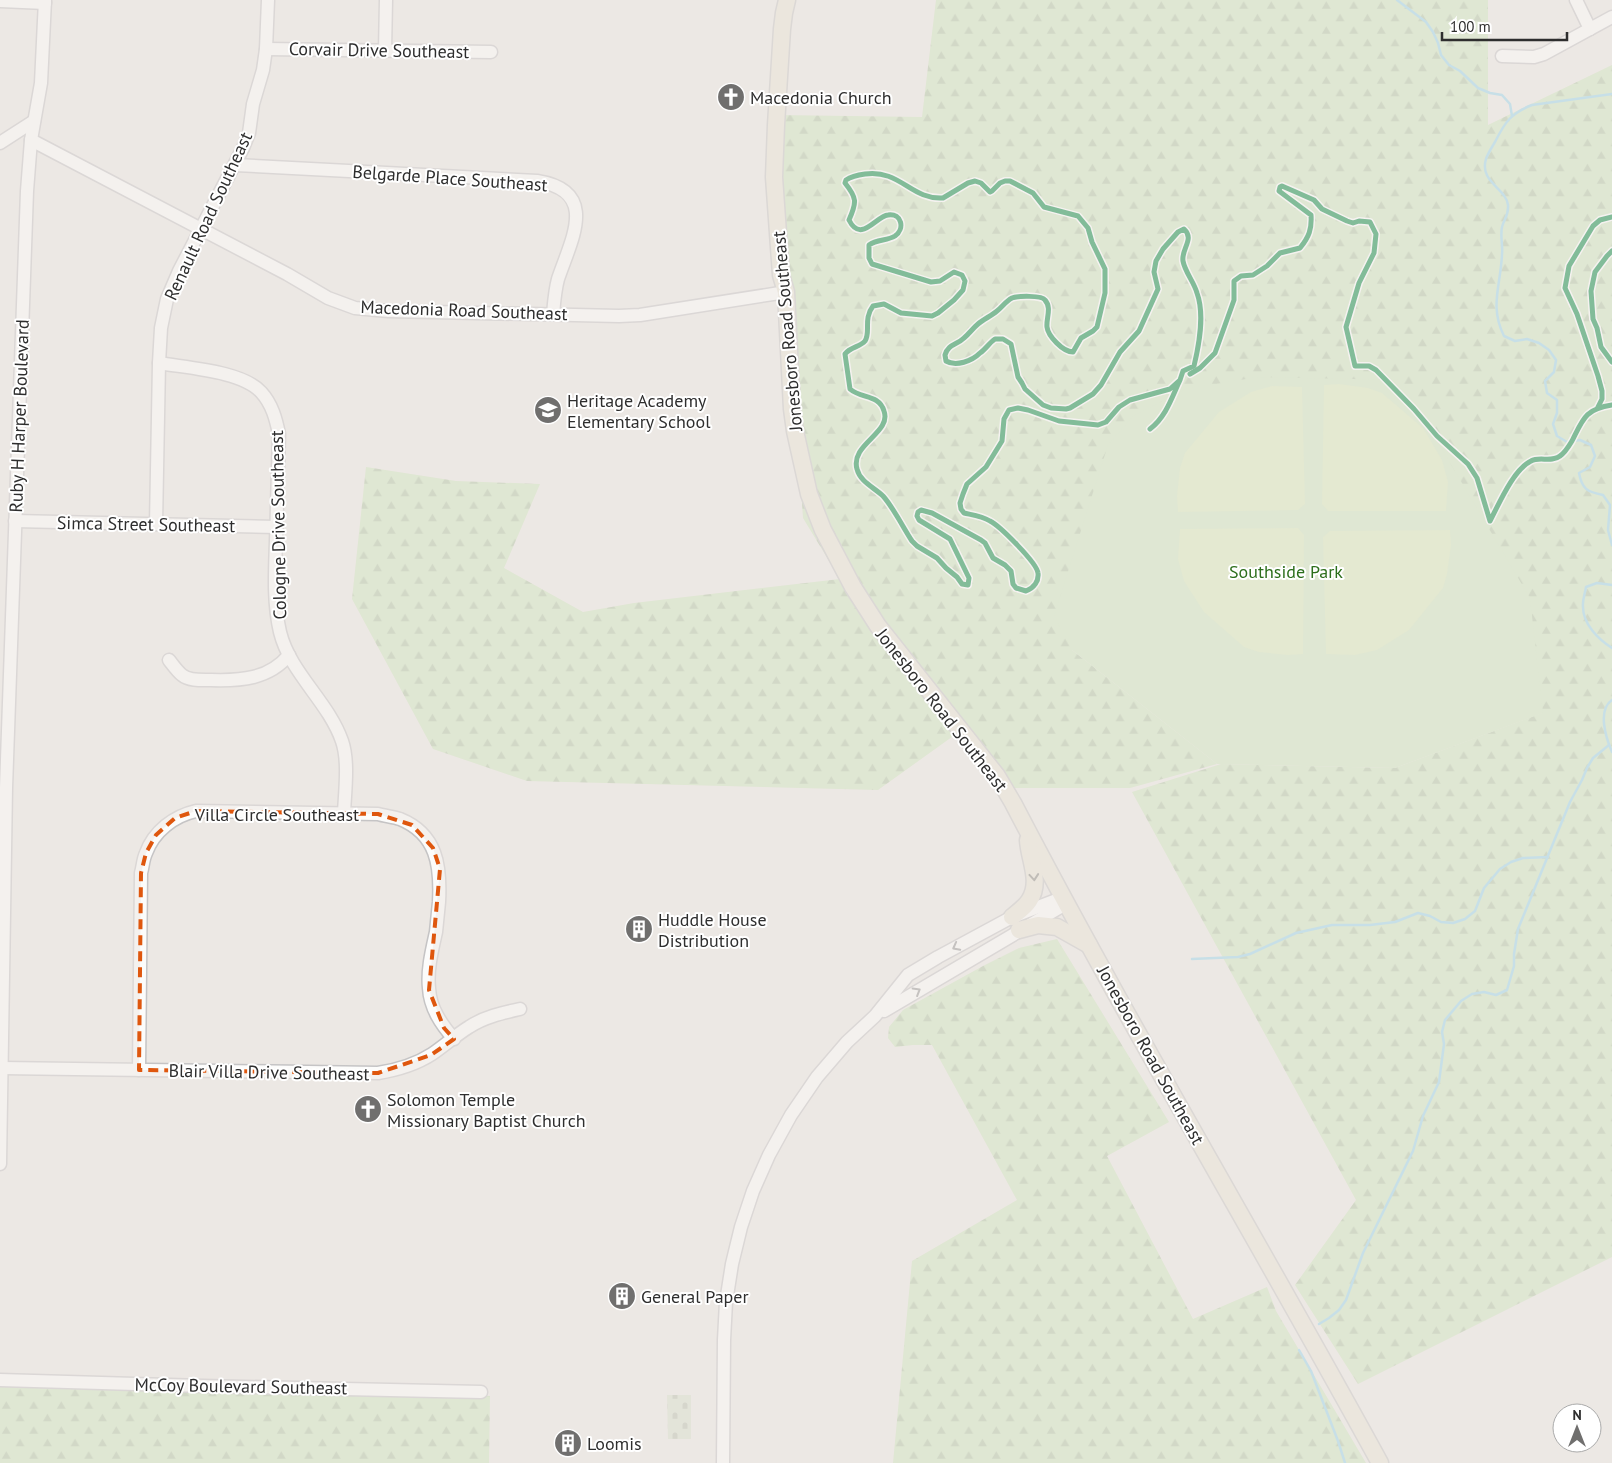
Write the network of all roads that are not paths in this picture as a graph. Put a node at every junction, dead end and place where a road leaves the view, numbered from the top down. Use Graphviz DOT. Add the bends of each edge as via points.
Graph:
graph roads {
  1 [pos="268,0"];
  2 [pos="386,0"];
  3 [pos="787,0"];
  4 [pos="1576,0"];
  5 [pos="0,1"];
  6 [pos="45,2"];
  7 [pos="1612,17"];
  8 [pos="1590,29"];
  9 [pos="266,49"];
  10 [pos="385,51"];
  11 [pos="491,52"];
  12 [pos="1502,56"];
  13 [pos="34,121"];
  14 [pos="31,140"];
  15 [pos="0,143"];
  16 [pos="234,165"];
  17 [pos="200,229"];
  18 [pos="786,292"];
  19 [pos="552,314"];
  20 [pos="159,364"];
  21 [pos="15,521"];
  22 [pos="156,524"];
  23 [pos="276,527"];
  24 [pos="289,655"];
  25 [pos="169,660"];
  26 [pos="344,813"];
  27 [pos="1027,830"];
  28 [pos="1066,900"];
  29 [pos="1016,923"];
  30 [pos="975,936"];
  31 [pos="1090,946"];
  32 [pos="983,951"];
  33 [pos="520,1009"];
  34 [pos="875,1016"];
  35 [pos="454,1038"];
  36 [pos="2,1068"];
  37 [pos="139,1070"];
  38 [pos="0,1164"];
  39 [pos="0,1380"];
  40 [pos="481,1392"];
  41 [pos="724,1463"];
  42 [pos="1380,1463"];
  1 -- 9 [label="street, Renault Road Southeast"];
  2 -- 10 [label="street"];
  3 -- 18 [label="main road, Jonesboro Road Southeast" via="782,29 774,177 781,275"];
  4 -- 8 [label="street"];
  5 -- 6 [label="street"];
  6 -- 13 [label="street, Ruby H Harper Boulevard" via="41,83"];
  7 -- 8 [label="street"];
  8 -- 12 [label="street" via="1544,54 1534,57"];
  9 -- 10 [label="street, Corvair Drive Southeast"];
  9 -- 16 [label="street, Renault Road Southeast" via="249,133"];
  10 -- 11 [label="street, Corvair Drive Southeast"];
  13 -- 14 [label="street, Ruby H Harper Boulevard"];
  13 -- 15 [label="street"];
  14 -- 17 [label="street, Macedonia Road Southeast"];
  14 -- 21 [label="street, Ruby H Harper Boulevard"];
  16 -- 17 [label="street, Renault Road Southeast"];
  16 -- 19 [label="street, Belgarde Place Southeast" via="537,181 560,187 572,200 577,218 572,244 557,282"];
  17 -- 19 [label="street, Macedonia Road Southeast" via="328,298 355,308"];
  17 -- 20 [label="street, Renault Road Southeast" via="167,299"];
  18 -- 19 [label="street, Macedonia Road Southeast" via="640,315"];
  18 -- 27 [label="main road, Jonesboro Road Southeast" via="795,431 809,494 823,530 878,626 997,776"];
  20 -- 22 [label="street, Renault Road Southeast"];
  20 -- 23 [label="street, Cologne Drive Southeast" via="234,376 253,385 266,397 275,415 279,434"];
  21 -- 22 [label="street, Simca Street Southeast"];
  21 -- 36 [label="street, Ruby H Harper Boulevard" via="6,788"];
  22 -- 23 [label="street, Simca Street Southeast"];
  23 -- 24 [label="street, Cologne Drive Southeast" via="276,610 280,634"];
  24 -- 25 [label="street" via="260,676 234,681 196,680 182,676"];
  24 -- 26 [label="street, Cologne Drive Southeast" via="341,739 346,772"];
  26 -- 35 [label="street, Villa Circle Southeast" via="378,814 399,819 424,834 433,848 440,869 440,887 429,990 437,1016"];
  26 -- 37 [label="street, Villa Circle Southeast" via="196,811 175,818 156,835 146,853 141,873"];
  27 -- 28 [label="main road, Jonesboro Road Southeast"];
  27 -- 29 [label="main road, one-way" via="1036,880 1034,891"];
  28 -- 29 [label="street"];
  28 -- 31 [label="main road, Jonesboro Road Southeast"];
  29 -- 30 [label="street"];
  29 -- 31 [label="main road" via="1057,927"];
  29 -- 32 [label="street"];
  30 -- 32 [label="street"];
  30 -- 34 [label="street, one-way" via="908,975"];
  31 -- 42 [label="main road, Jonesboro Road Southeast"];
  34 -- 32 [label="street, one-way"];
  33 -- 35 [label="street, Blair Villa Drive Southeast" via="482,1020"];
  34 -- 41 [label="street" via="847,1042 812,1085 783,1129 753,1191 741,1227 726,1302"];
  35 -- 37 [label="street, Blair Villa Drive Southeast" via="416,1063 378,1073"];
  36 -- 37 [label="street, Blair Villa Drive Southeast"];
  36 -- 38 [label="street, Ruby H Harper Boulevard"];
  39 -- 40 [label="street, McCoy Boulevard Southeast"];
}
